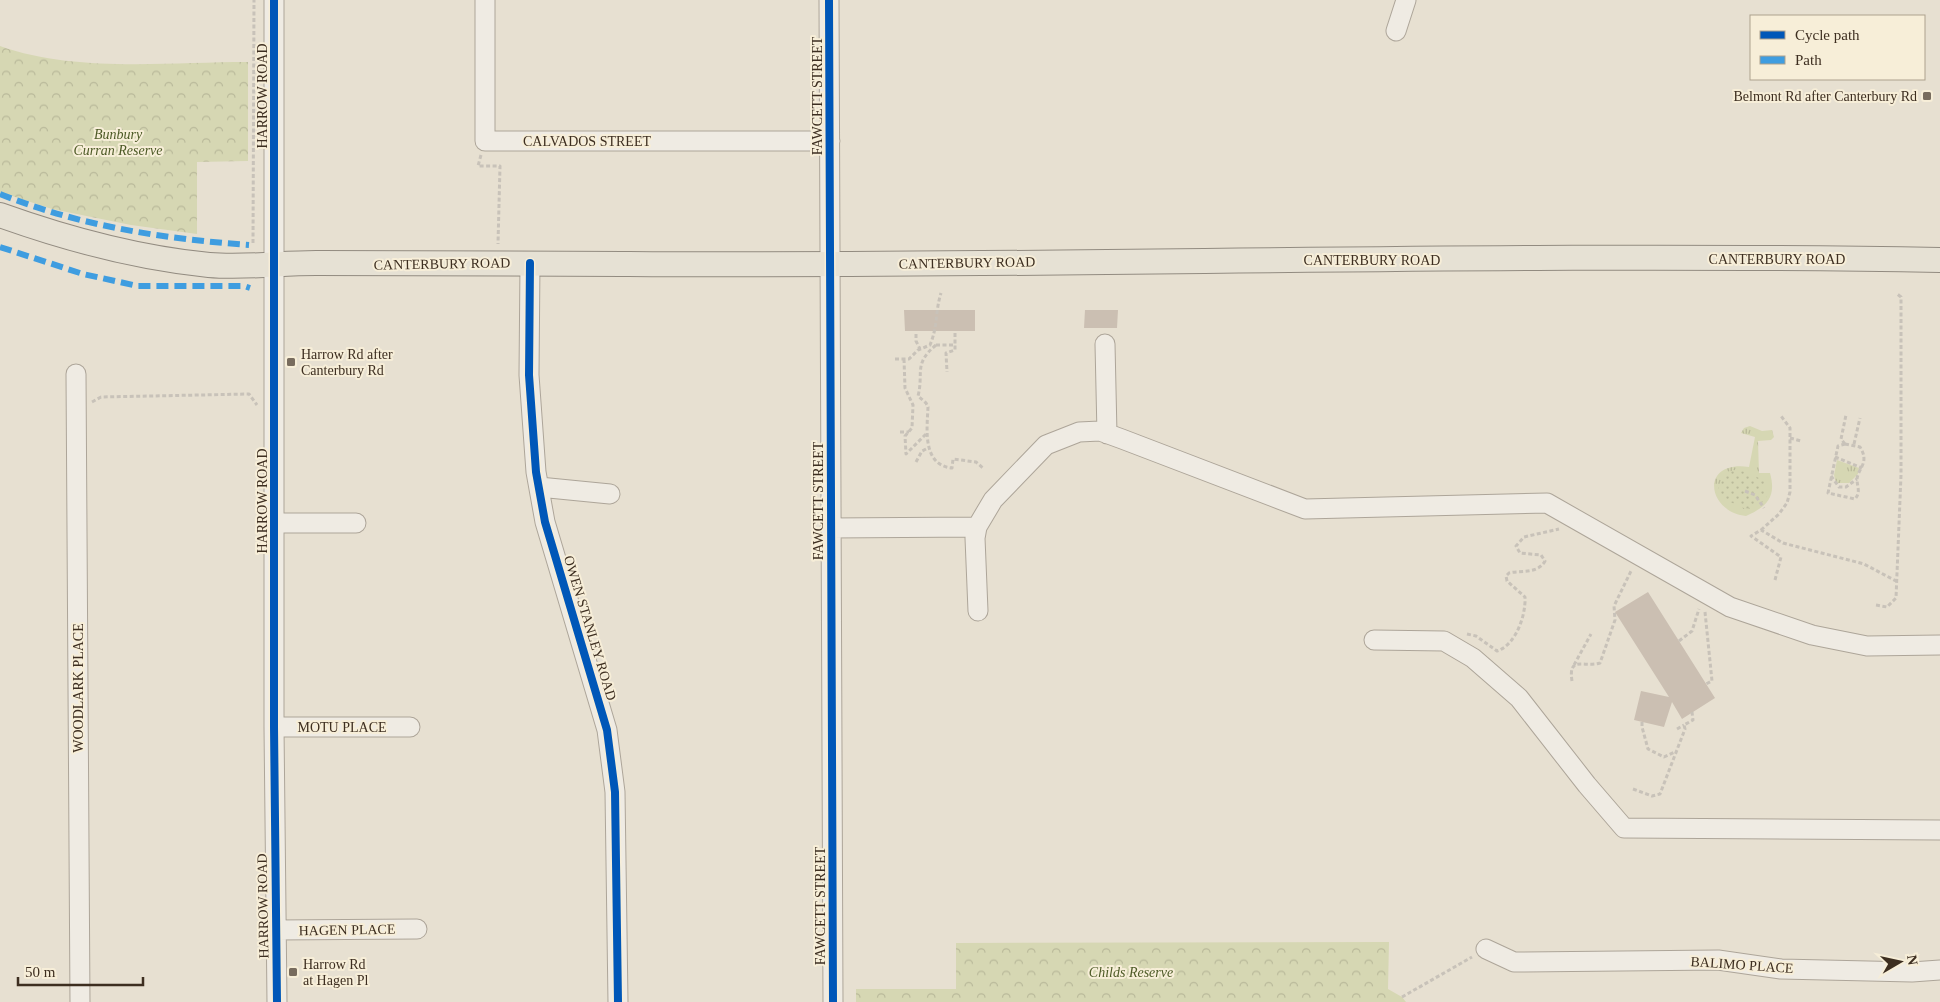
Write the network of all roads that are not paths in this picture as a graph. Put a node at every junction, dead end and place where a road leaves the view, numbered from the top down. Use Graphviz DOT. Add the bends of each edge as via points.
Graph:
graph roads {
  1 [pos="274,0"];
  2 [pos="485,0"];
  3 [pos="829,0"];
  4 [pos="1406,0"];
  5 [pos="1396,31"];
  6 [pos="830,141"];
  7 [pos="0,215"];
  8 [pos="1940,260"];
  9 [pos="530,263"];
  10 [pos="830,264"];
  11 [pos="275,265"];
  12 [pos="1105,344"];
  13 [pos="76,374"];
  14 [pos="1107,434"];
  15 [pos="539,487"];
  16 [pos="610,494"];
  17 [pos="275,523"];
  18 [pos="356,523"];
  19 [pos="977,527"];
  20 [pos="830,528"];
  21 [pos="978,611"];
  22 [pos="1374,640"];
  23 [pos="1940,645"];
  24 [pos="274,727"];
  25 [pos="410,728"];
  26 [pos="1940,830"];
  27 [pos="417,929"];
  28 [pos="276,930"];
  29 [pos="1486,949"];
  30 [pos="1940,970"];
  31 [pos="80,1002"];
  32 [pos="276,1002"];
  33 [pos="618,1002"];
  34 [pos="833,1002"];
  1 -- 11 [label="street, HARROW ROAD"];
  2 -- 6 [label="street, CALVADOS STREET" via="485,141"];
  3 -- 6 [label="street, FAWCETT STREET"];
  4 -- 5 [label="street"];
  6 -- 10 [label="street, FAWCETT STREET"];
  7 -- 11 [label="main road, CANTERBURY ROAD" via="65,237 163,258 220,266"];
  8 -- 10 [label="main road, CANTERBURY ROAD"];
  9 -- 10 [label="main road, CANTERBURY ROAD"];
  9 -- 11 [label="main road, CANTERBURY ROAD"];
  9 -- 15 [label="street, OWEN STANLEY ROAD" via="529,375"];
  10 -- 20 [label="street, FAWCETT STREET"];
  11 -- 17 [label="street, HARROW ROAD"];
  12 -- 14 [label="street"];
  13 -- 31 [label="street, WOODLARK PLACE"];
  14 -- 19 [label="street" via="1078,432 1046,445 993,500"];
  14 -- 23 [label="street" via="1305,509 1547,503 1730,607 1812,635 1866,646"];
  15 -- 16 [label="street"];
  15 -- 33 [label="street, OWEN STANLEY ROAD" via="545,522 607,730 615,792"];
  17 -- 18 [label="street"];
  17 -- 24 [label="street, HARROW ROAD"];
  19 -- 20 [label="street"];
  19 -- 21 [label="street"];
  20 -- 34 [label="street, FAWCETT STREET"];
  22 -- 26 [label="street" via="1444,641 1473,658 1519,698 1624,828"];
  24 -- 25 [label="street, MOTU PLACE"];
  24 -- 28 [label="street, HARROW ROAD"];
  27 -- 28 [label="street, HAGEN PLACE"];
  28 -- 32 [label="street, HARROW ROAD"];
  29 -- 30 [label="street, BALIMO PLACE" via="1514,962 1718,960 1782,969"];
}
